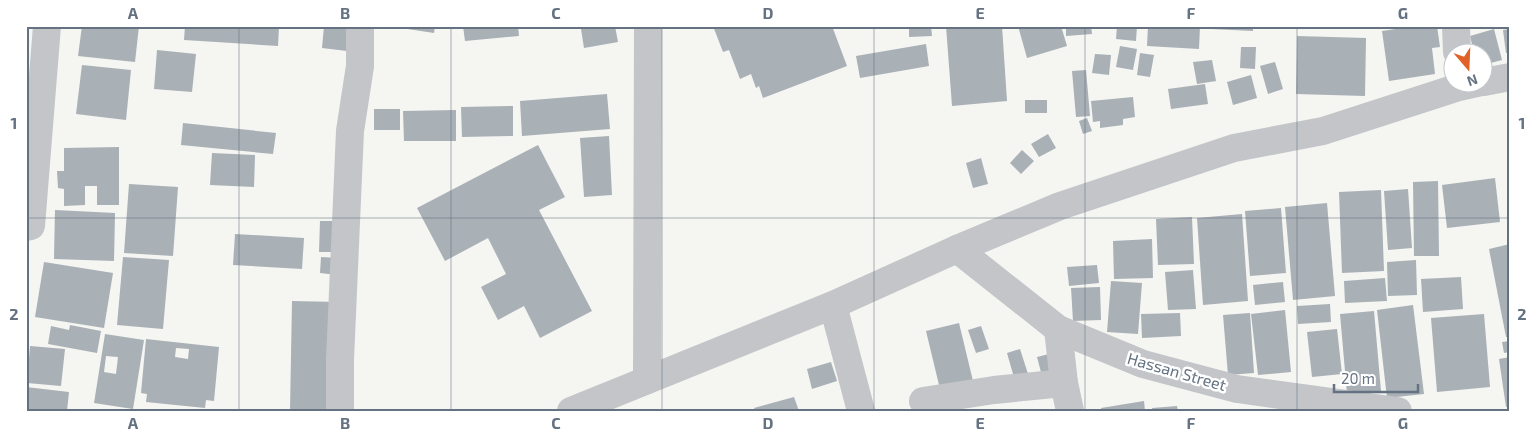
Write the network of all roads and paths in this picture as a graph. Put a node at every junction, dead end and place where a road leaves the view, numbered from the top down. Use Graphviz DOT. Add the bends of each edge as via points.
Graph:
graph roads {
  1 [pos="47,26"];
  2 [pos="360,26"];
  3 [pos="648,26"];
  4 [pos="1456,26"];
  5 [pos="1457,42"];
  6 [pos="1510,77"];
  7 [pos="1494,79"];
  8 [pos="1444,91"];
  9 [pos="26,226"];
  10 [pos="957,249"];
  11 [pos="833,305"];
  12 [pos="1058,329"];
  13 [pos="646,380"];
  14 [pos="1064,383"];
  15 [pos="923,400"];
  16 [pos="340,411"];
  17 [pos="571,411"];
  18 [pos="861,411"];
  19 [pos="1070,411"];
  20 [pos="1398,411"];
  1 -- 9 [label="street" via="31,226"];
  2 -- 16 [label="street" via="360,66 350,131"];
  3 -- 13 [label="street"];
  4 -- 5 [label="street"];
  6 -- 7 [label="street"];
  8 -- 10 [label="street" via="1323,131 1234,148 1206,157 1060,206"];
  10 -- 11 [label="street"];
  10 -- 12 [label="street, Hassan Street"];
  11 -- 13 [label="street"];
  11 -- 18 [label="street"];
  12 -- 14 [label="street"];
  12 -- 20 [label="street, Hassan Street" via="1143,364 1237,389"];
  13 -- 17 [label="street"];
  14 -- 15 [label="street"];
  14 -- 19 [label="street"];
}
